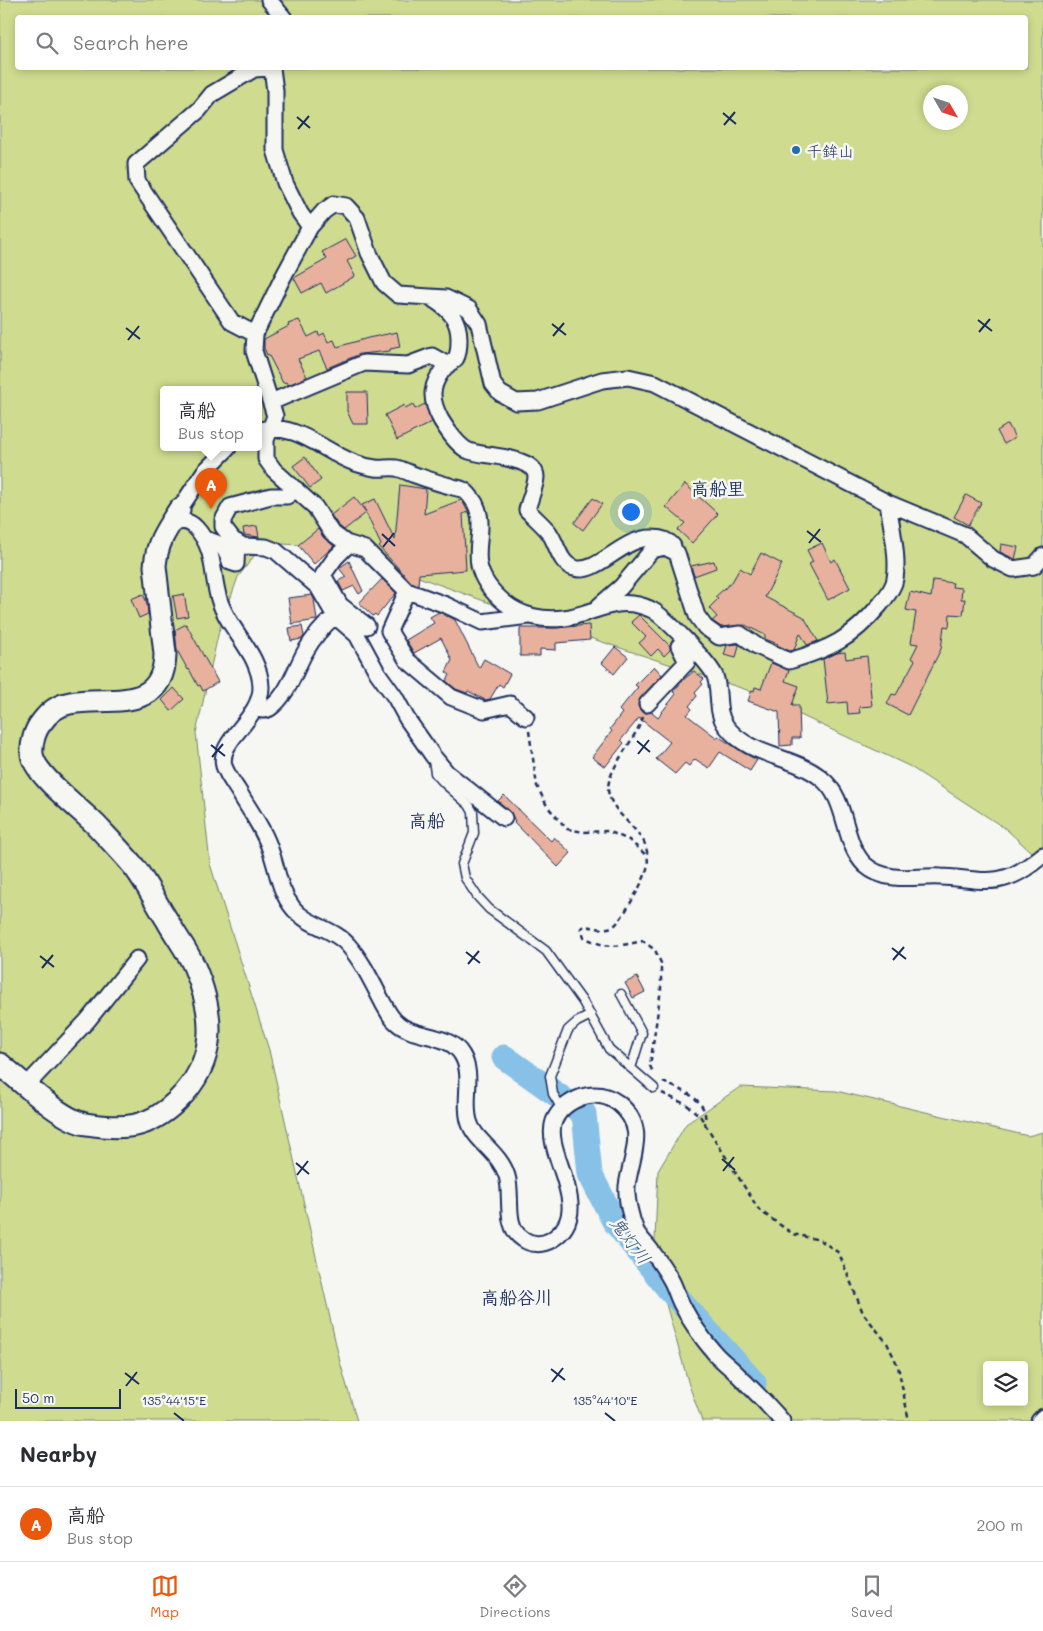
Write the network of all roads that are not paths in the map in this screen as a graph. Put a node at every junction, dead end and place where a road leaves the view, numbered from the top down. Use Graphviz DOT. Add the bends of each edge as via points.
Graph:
graph roads {
  1 [pos="269,0"];
  2 [pos="282,15"];
  3 [pos="252,70"];
  4 [pos="271,70"];
  5 [pos="310,227"];
  6 [pos="428,297"];
  7 [pos="255,334"];
  8 [pos="448,364"];
  9 [pos="271,402"];
  10 [pos="265,429"];
  11 [pos="225,451"];
  12 [pos="296,489"];
  13 [pos="888,503"];
  14 [pos="181,515"];
  15 [pos="204,540"];
  16 [pos="236,542"];
  17 [pos="349,544"];
  18 [pos="677,553"];
  19 [pos="1043,556"];
  20 [pos="407,591"];
  21 [pos="596,608"];
  22 [pos="335,616"];
  23 [pos="529,616"];
  24 [pos="367,626"];
  25 [pos="686,641"];
  26 [pos="647,704"];
  27 [pos="255,709"];
  28 [pos="526,718"];
  29 [pos="432,756"];
  30 [pos="504,818"];
  31 [pos="1043,855"];
  32 [pos="137,959"];
  33 [pos="621,994"];
  34 [pos="590,1015"];
  35 [pos="0,1064"];
  36 [pos="631,1068"];
  37 [pos="27,1085"];
  38 [pos="654,1088"];
  39 [pos="562,1109"];
  40 [pos="1043,1417"];
  41 [pos="782,1421"];
  42 [pos="1039,1421"];
  1 -- 2 [label="street"];
  3 -- 7 [label="street" via="212,94 199,110 136,164 137,181 232,322"];
  4 -- 5 [label="street" via="275,91 275,150 285,183"];
  5 -- 6 [label="street" via="334,204 346,206 357,218 384,283 398,295"];
  5 -- 7 [label="street"];
  6 -- 8 [label="street" via="454,316 459,329 456,358"];
  6 -- 13 [label="street" via="446,298 469,309 479,324 492,384 516,402 538,401 602,380 628,377 655,383"];
  7 -- 9 [label="street" via="254,351"];
  8 -- 9 [label="street" via="432,356 408,366 364,363"];
  8 -- 18 [label="street" via="432,389 433,401 442,421 468,450 532,466 536,476 527,510 550,533 563,560 573,568 586,570 626,544 644,537 660,538 671,544"];
  9 -- 10 [label="street" via="275,416"];
  10 -- 12 [label="street" via="266,459"];
  10 -- 23 [label="street" via="291,430 356,463 375,468 396,468 465,491 479,514 478,564 484,578 511,608"];
  11 -- 14 [label="street" via="204,472"];
  12 -- 16 [label="street" via="287,496 271,496 230,508 223,527"];
  12 -- 17 [label="street" via="315,507 331,532"];
  13 -- 18 [label="street" via="896,560 894,584 852,634 818,653 789,661 740,634 719,637 705,627 697,616"];
  13 -- 19 [label="street" via="965,535 993,559 1013,569 1034,566"];
  14 -- 15 [label="street"];
  14 -- 37 [label="street" via="162,536 156,552 165,654 156,684 136,698 69,703 55,709 38,726 32,753 42,774 96,825 135,869 193,964 208,1009 205,1056 179,1099 166,1112 139,1125 120,1127 80,1123"];
  15 -- 16 [label="street" via="218,542 226,549 230,562 236,564"];
  15 -- 27 [label="street" via="213,561 219,600 254,660 259,676 261,688"];
  16 -- 22 [label="street" via="243,546 266,546 286,558 318,587"];
  17 -- 20 [label="street" via="365,549"];
  17 -- 24 [label="street" via="323,575 340,605"];
  18 -- 21 [label="street" via="665,547 652,550 621,587"];
  20 -- 23 [label="street" via="482,622"];
  20 -- 28 [label="street" via="389,631 407,660 451,697 484,710 510,704"];
  21 -- 23 [label="street" via="564,618"];
  21 -- 25 [label="street" via="622,602 650,609 664,617"];
  22 -- 27 [label="street" via="324,625 306,650 278,699 269,708"];
  22 -- 29 [label="street" via="357,635"];
  25 -- 26 [label="street" via="679,646 687,662"];
  25 -- 31 [label="street" via="715,674 721,718 728,728 757,750 809,769 824,779 835,792 855,851 877,874 994,880 1021,871"];
  27 -- 39 [label="street" via="226,749 223,763 271,850 287,899 296,912 347,943 393,1020 405,1029 449,1042 461,1052 467,1069 467,1118 472,1131 500,1160 506,1172 511,1220 516,1232 523,1240 534,1243 546,1243 556,1237 570,1212 570,1198 552,1135 554,1121"];
  29 -- 30 [label="street"];
  29 -- 34 [label="lane" via="435,773 473,812 474,833 462,864 465,878 489,909 546,951"];
  32 -- 37 [label="street" via="88,1020"];
  33 -- 36 [label="lane" via="642,1033"];
  34 -- 36 [label="lane" via="609,1049"];
  34 -- 39 [label="lane" via="568,1030 550,1076 553,1094"];
  35 -- 37 [label="street"];
  36 -- 38 [label="lane"];
  39 -- 41 [label="street" via="589,1095 605,1096 627,1112 635,1126 636,1142 626,1190 636,1232 666,1272 683,1308 713,1351"];
  40 -- 42 [label="street"];
}
